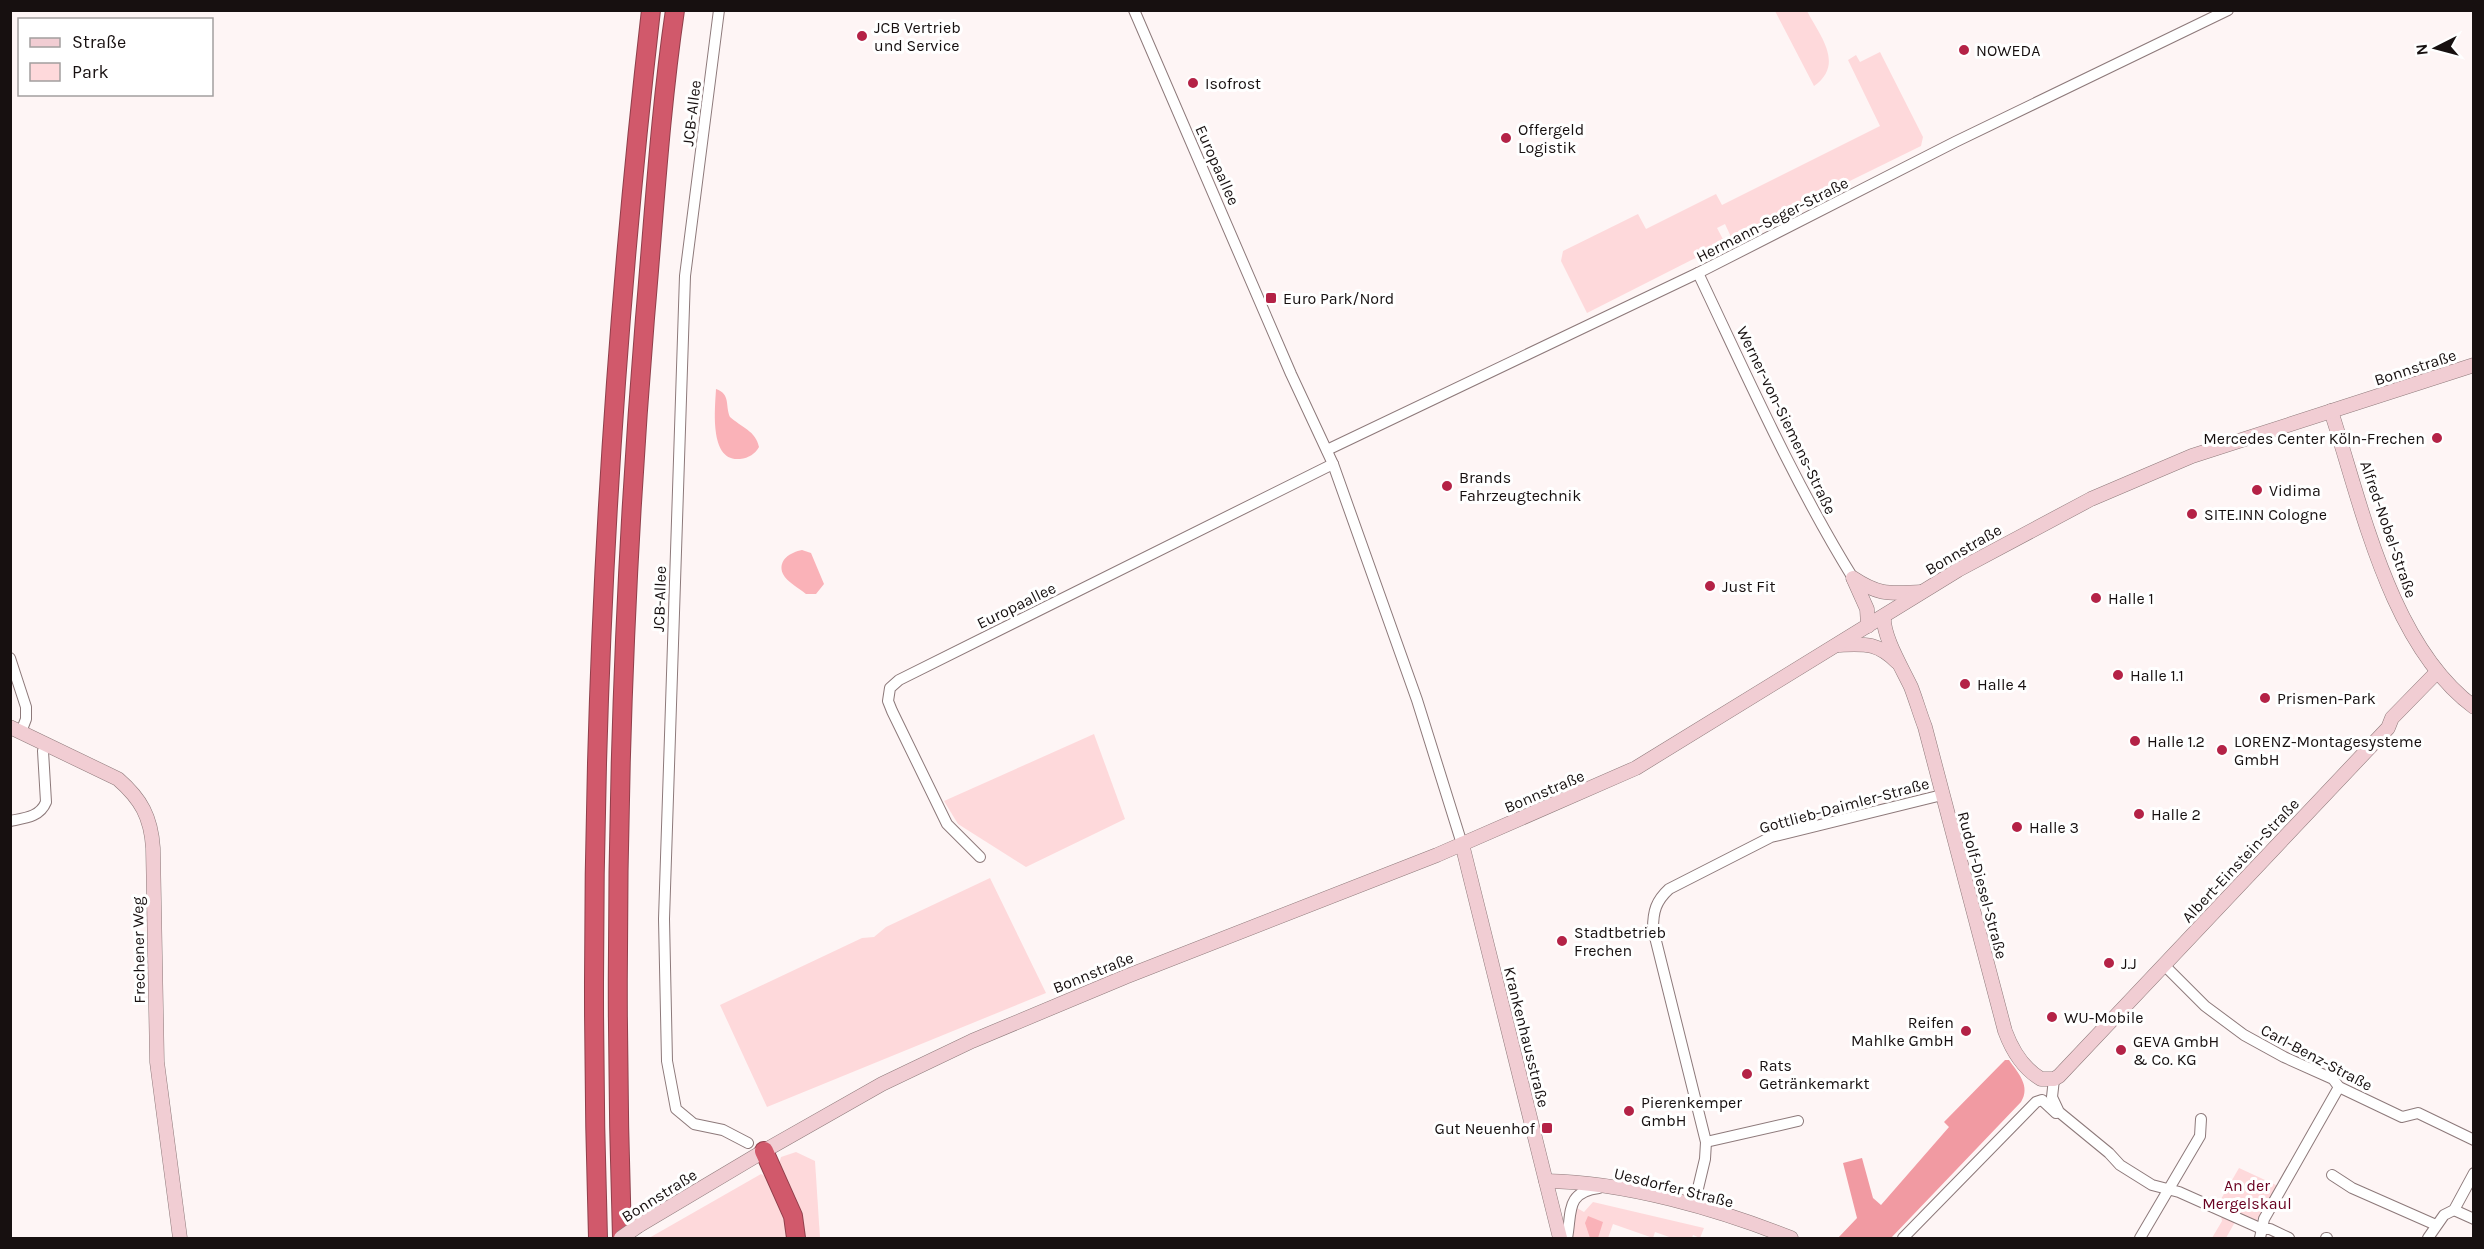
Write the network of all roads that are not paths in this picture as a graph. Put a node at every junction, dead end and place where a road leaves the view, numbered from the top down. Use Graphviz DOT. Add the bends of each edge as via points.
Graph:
graph roads {
  1 [pos="651,10"];
  2 [pos="675,10"];
  3 [pos="719,10"];
  4 [pos="1134,10"];
  5 [pos="2228,10"];
  6 [pos="1698,273"];
  7 [pos="2474,365"];
  8 [pos="2331,411"];
  9 [pos="1327,450"];
  10 [pos="1333,464"];
  11 [pos="1853,578"];
  12 [pos="1924,591"];
  13 [pos="1884,616"];
  14 [pos="1868,626"];
  15 [pos="1837,645"];
  16 [pos="10,658"];
  17 [pos="1899,663"];
  18 [pos="2436,673"];
  19 [pos="2474,707"];
  20 [pos="16,730"];
  21 [pos="46,745"];
  22 [pos="1942,795"];
  23 [pos="10,821"];
  24 [pos="1462,844"];
  25 [pos="980,857"];
  26 [pos="2164,965"];
  27 [pos="2054,1079"];
  28 [pos="2339,1087"];
  29 [pos="2059,1112"];
  30 [pos="2201,1119"];
  31 [pos="1798,1121"];
  32 [pos="2474,1140"];
  33 [pos="1706,1142"];
  34 [pos="756,1147"];
  35 [pos="2474,1173"];
  36 [pos="2332,1175"];
  37 [pos="1546,1181"];
  38 [pos="1607,1187"];
  39 [pos="2169,1189"];
  40 [pos="1694,1205"];
  41 [pos="2454,1210"];
  42 [pos="2474,1219"];
  43 [pos="2436,1225"];
  44 [pos="2261,1234"];
  45 [pos="180,1239"];
  46 [pos="598,1239"];
  47 [pos="621,1239"];
  48 [pos="796,1239"];
  49 [pos="1560,1239"];
  50 [pos="1567,1239"];
  51 [pos="1791,1239"];
  52 [pos="1903,1239"];
  53 [pos="2140,1239"];
  54 [pos="2289,1239"];
  55 [pos="2428,1239"];
  1 -- 46 [label="highway" via="626,261 603,594 595,981"];
  2 -- 47 [label="highway" via="657,176 628,569 620,781"];
  3 -- 34 [label="street, JCB-Allee" via="685,276 664,919 666,1049 676,1109 694,1124 723,1130"];
  4 -- 9 [label="street, Europaallee"];
  5 -- 6 [label="street, Hermann-Seger-Straße" via="1955,142"];
  6 -- 9 [label="street, Hermann-Seger-Straße"];
  6 -- 11 [label="street, Werner-von-Siemens-Straße" via="1783,450"];
  7 -- 8 [label="street, Bonnstraße"];
  8 -- 12 [label="street, Bonnstraße" via="2192,456 2091,499"];
  8 -- 18 [label="street, Alfred-Nobel-Straße" via="2389,586 2415,641"];
  9 -- 10 [label="street, Europaallee"];
  10 -- 24 [label="street, Europaallee" via="1417,700"];
  10 -- 25 [label="street, Europaallee" via="899,680 890,688 888,701 892,711 947,824"];
  11 -- 12 [label="street" via="1875,591"];
  11 -- 14 [label="street" via="1867,609"];
  12 -- 13 [label="street, Bonnstraße"];
  13 -- 14 [label="street, Bonnstraße"];
  13 -- 17 [label="street, Rudolf-Diesel-Straße" via="1885,631"];
  14 -- 15 [label="street, Bonnstraße"];
  15 -- 17 [label="street" via="1874,645"];
  15 -- 24 [label="street, Bonnstraße" via="1636,768"];
  16 -- 20 [label="street, Frechener Weg" via="26,707 26,719"];
  17 -- 22 [label="street, Rudolf-Diesel-Straße" via="1925,727"];
  18 -- 19 [label="street, Alfred-Nobel-Straße"];
  18 -- 26 [label="street, Albert-Einstein-Straße"];
  20 -- 21 [label="street, Frechener Weg"];
  21 -- 23 [label="street" via="43,809"];
  21 -- 45 [label="street, Frechener Weg" via="118,779 140,801 152,828 157,1062"];
  22 -- 27 [label="street, Rudolf-Diesel-Straße" via="2008,1038 2034,1075"];
  22 -- 33 [label="street, Gottlieb-Daimler-Straße" via="1771,837 1669,889 1659,899 1653,913 1653,929"];
  24 -- 34 [label="street, Bonnstraße" via="1125,976 972,1041"];
  24 -- 37 [label="street, Krankenhausstraße"];
  26 -- 27 [label="street, Albert-Einstein-Straße"];
  26 -- 28 [label="street, Carl-Benz-Straße" via="2205,1006 2244,1035 2333,1079"];
  27 -- 29 [label="street" via="2052,1097"];
  28 -- 32 [label="street, Carl-Benz-Straße" via="2402,1117 2418,1113"];
  28 -- 44 [label="street" via="2264,1219"];
  29 -- 39 [label="street" via="2120,1166 2152,1185"];
  29 -- 52 [label="street" via="2042,1100 2036,1102"];
  30 -- 39 [label="street" via="2200,1136"];
  31 -- 33 [label="street"];
  33 -- 40 [label="street, Gottlieb-Daimler-Straße"];
  34 -- 47 [label="street, Bonnstraße, bridge"];
  34 -- 48 [label="highway" via="793,1216"];
  35 -- 41 [label="street"];
  36 -- 43 [label="street" via="2352,1188"];
  37 -- 38 [label="street, Uesdorfer Straße"];
  37 -- 49 [label="street, Krankenhausstraße"];
  38 -- 40 [label="street, Uesdorfer Straße"];
  38 -- 50 [label="street" via="1588,1189 1575,1200 1569,1210"];
  39 -- 44 [label="street"];
  39 -- 53 [label="street"];
  40 -- 51 [label="street, Uesdorfer Straße"];
  41 -- 42 [label="street"];
  41 -- 43 [label="street"];
  43 -- 55 [label="street"];
  44 -- 54 [label="street" via="2270,1229"];
}
